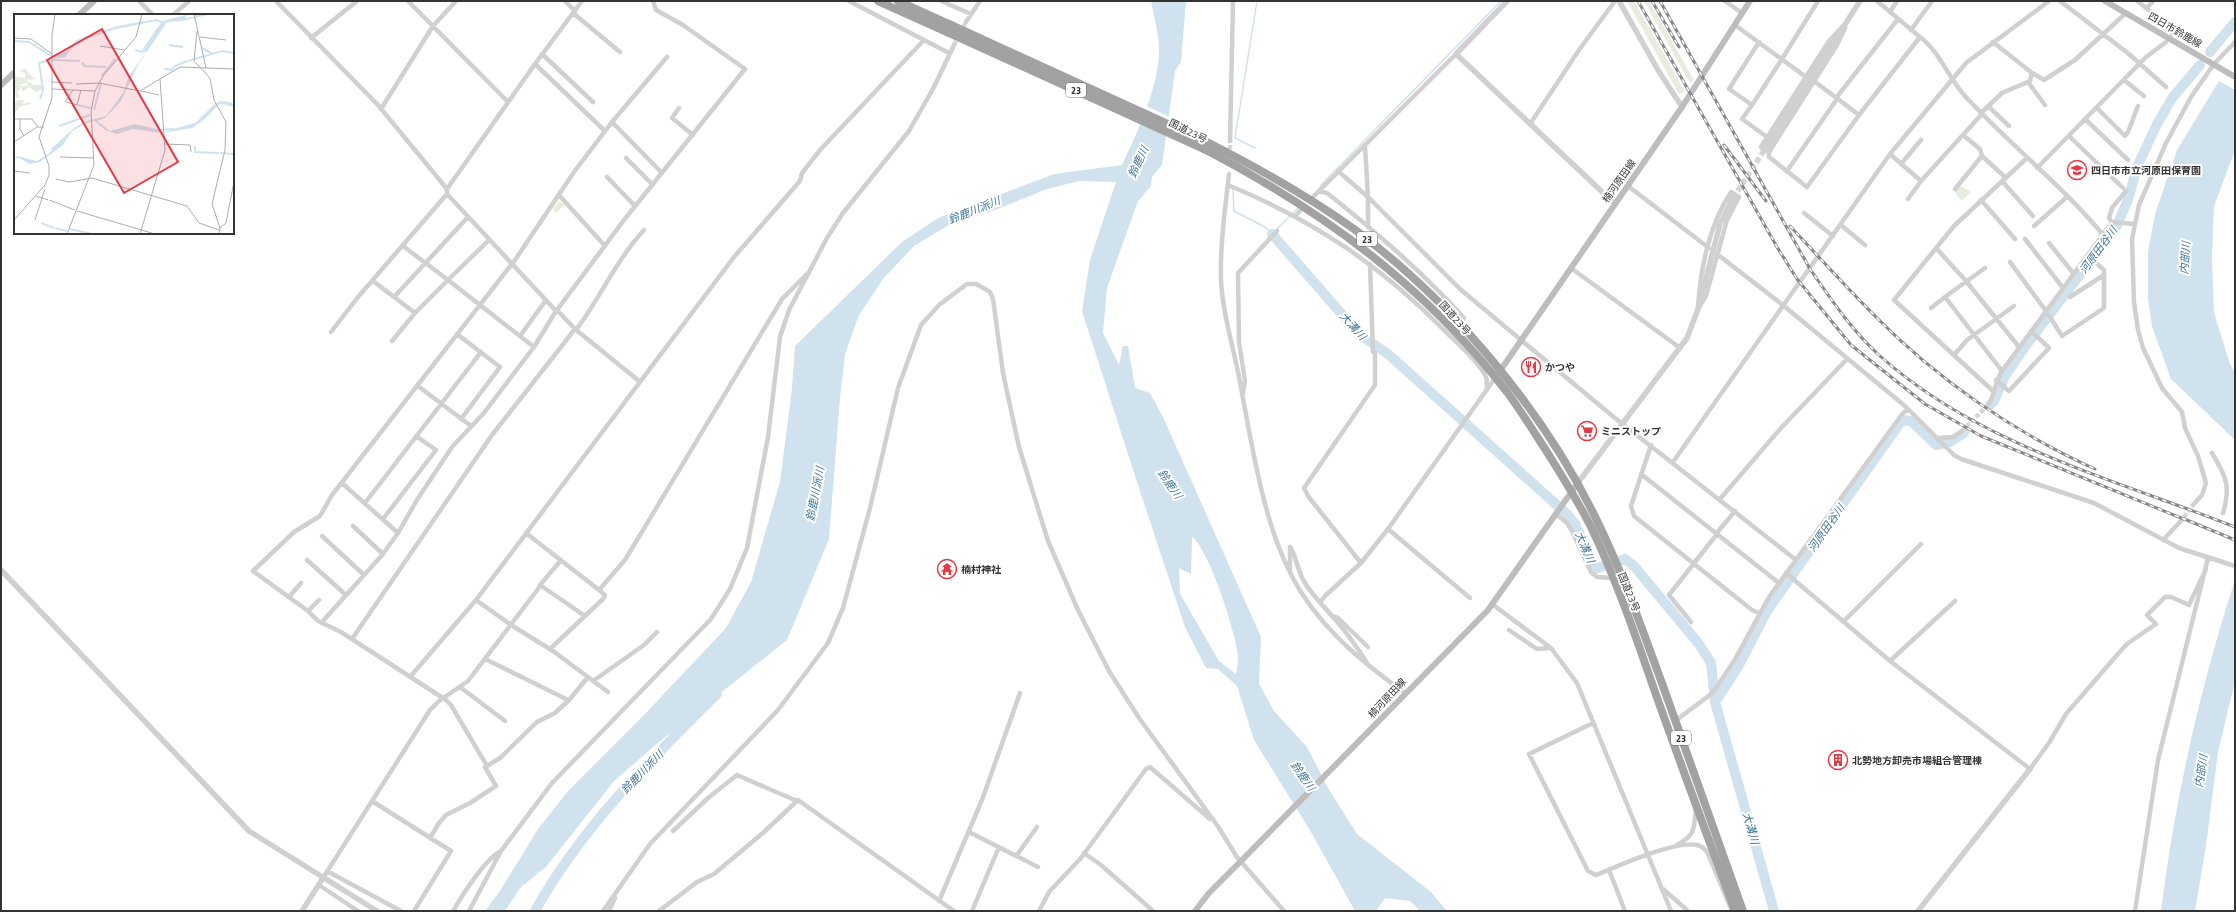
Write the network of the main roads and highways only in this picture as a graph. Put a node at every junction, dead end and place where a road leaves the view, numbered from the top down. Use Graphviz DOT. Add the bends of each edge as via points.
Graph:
graph roads {
  1 [pos="94,1"];
  2 [pos="878,1"];
  3 [pos="898,1"];
  4 [pos="1750,1"];
  5 [pos="2105,1"];
  6 [pos="80,14"];
  7 [pos="949,28"];
  8 [pos="14,73"];
  9 [pos="2235,76"];
  10 [pos="1,85"];
  11 [pos="1206,146"];
  12 [pos="1500,371"];
  13 [pos="1577,484"];
  14 [pos="1572,492"];
  15 [pos="1195,911"];
  16 [pos="1733,911"];
  17 [pos="1743,911"];
  1 -- 6 [label="main road"];
  2 -- 7 [label="highway, 国道23号 / 23"];
  3 -- 7 [label="highway, 国道23号 / 23"];
  4 -- 12 [label="main road, 楠河原田線" via="1682,107"];
  5 -- 9 [label="main road, 四日市鈴鹿線"];
  7 -- 11 [label="highway, 国道23号 / 23, bridge"];
  8 -- 10 [label="main road"];
  11 -- 12 [label="highway, 国道23号 / 23" via="1280,182 1351,228 1406,271 1459,324"];
  11 -- 14 [label="highway, 国道23号 / 23" via="1299,202 1377,258 1438,314 1521,411"];
  12 -- 13 [label="highway, 国道23号 / 23" via="1541,424"];
  13 -- 14 [label="main road, 楠河原田線"];
  13 -- 17 [label="highway, 国道23号 / 23" via="1600,525 1618,566"];
  14 -- 15 [label="main road, 楠河原田線" via="1492,604 1209,893"];
  14 -- 16 [label="highway, 国道23号 / 23" via="1592,528 1639,644"];
}
